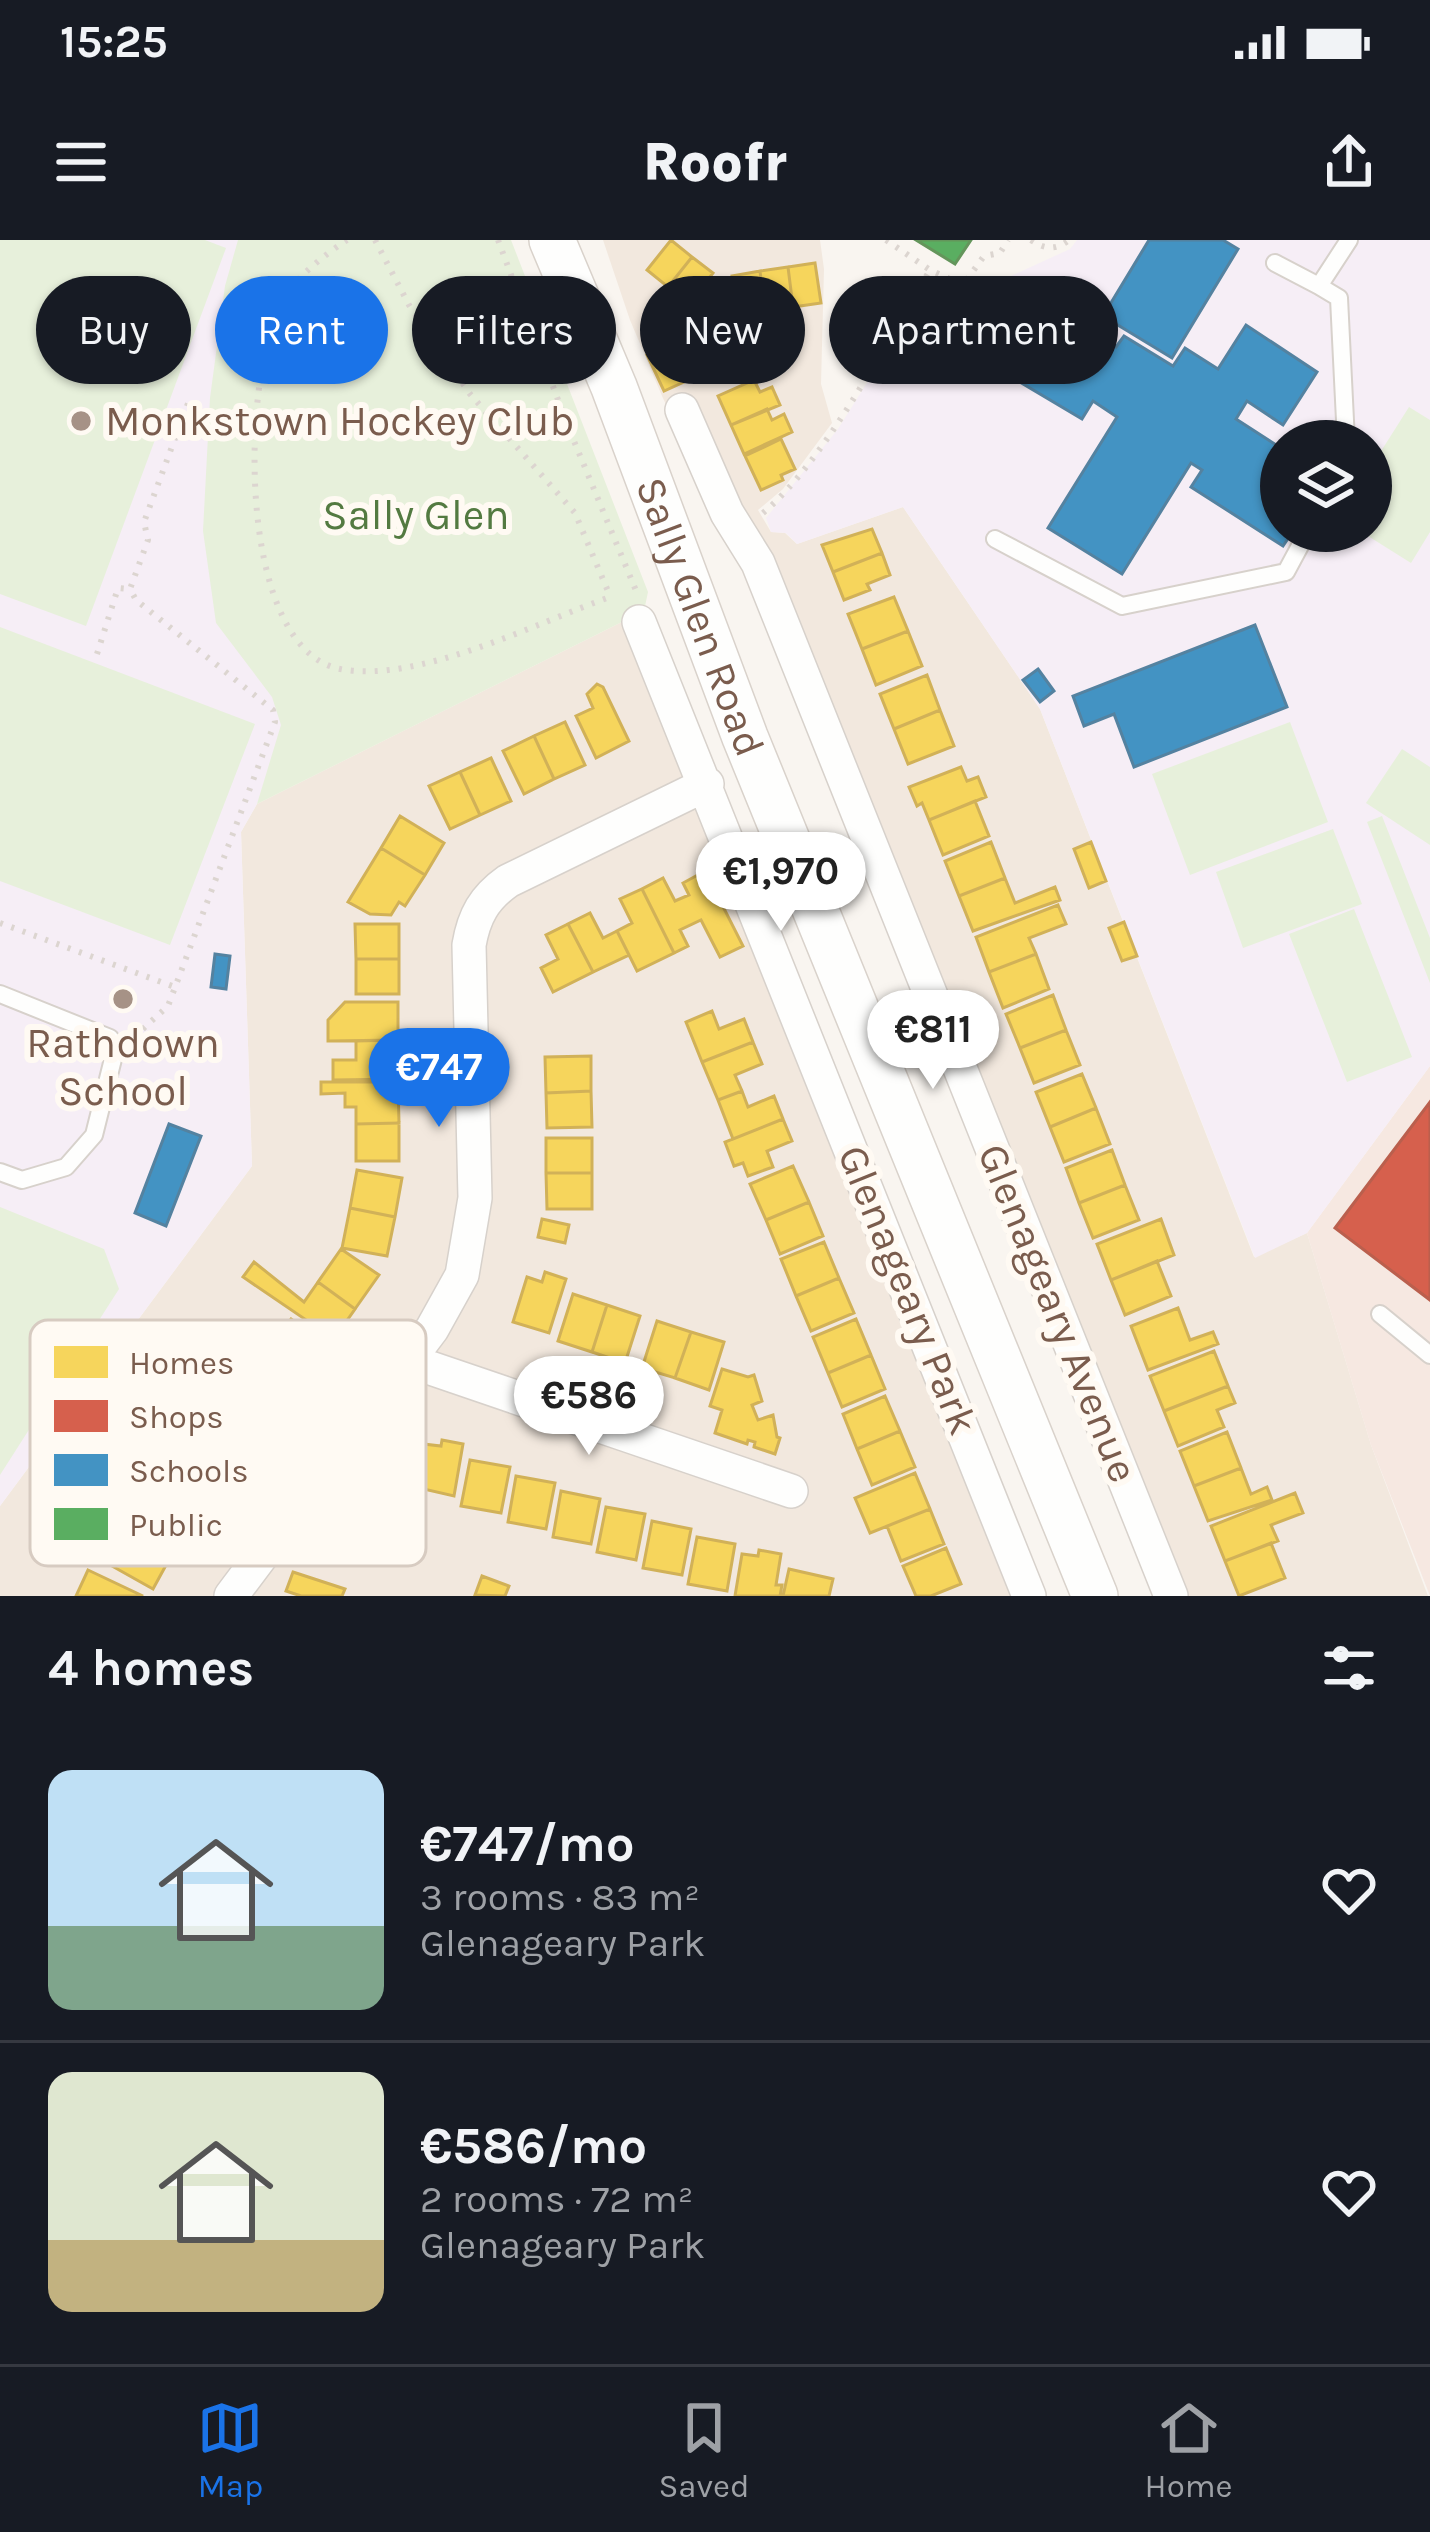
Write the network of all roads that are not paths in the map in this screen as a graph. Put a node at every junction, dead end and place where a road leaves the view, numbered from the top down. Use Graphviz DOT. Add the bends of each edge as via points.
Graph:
graph roads {
  1 [pos="552,240"];
  2 [pos="1348,240"];
  3 [pos="1275,263"];
  4 [pos="1319,286"];
  5 [pos="682,410"];
  6 [pos="1345,420"];
  7 [pos="995,539"];
  8 [pos="1297,552"];
  9 [pos="640,611"];
  10 [pos="707,784"];
  11 [pos="0,994"];
  12 [pos="0,1172"];
  13 [pos="1380,1314"];
  14 [pos="426,1334"];
  15 [pos="1430,1355"];
  16 [pos="426,1366"];
  17 [pos="791,1491"];
  18 [pos="253,1566"];
  19 [pos="231,1596"];
  20 [pos="1029,1596"];
  21 [pos="1095,1596"];
  22 [pos="1171,1596"];
  1 -- 21 [label="main road, Sally Glen Road"];
  2 -- 4 [label="lane"];
  3 -- 4 [label="lane"];
  4 -- 6 [label="lane" via="1340,298"];
  5 -- 22 [label="street, Glenageary Avenue" via="758,563"];
  7 -- 8 [label="lane" via="1122,606 1286,572"];
  9 -- 10 [label="street, Glenageary Park"];
  10 -- 14 [label="street" via="508,881 481,906 469,945 472,1224 452,1299"];
  10 -- 20 [label="street, Glenageary Park"];
  11 -- 12 [label="lane" via="110,1038 114,1055 94,1135 66,1167 22,1180"];
  13 -- 15 [label="lane"];
  16 -- 17 [label="street"];
  18 -- 19 [label="street"];
}
